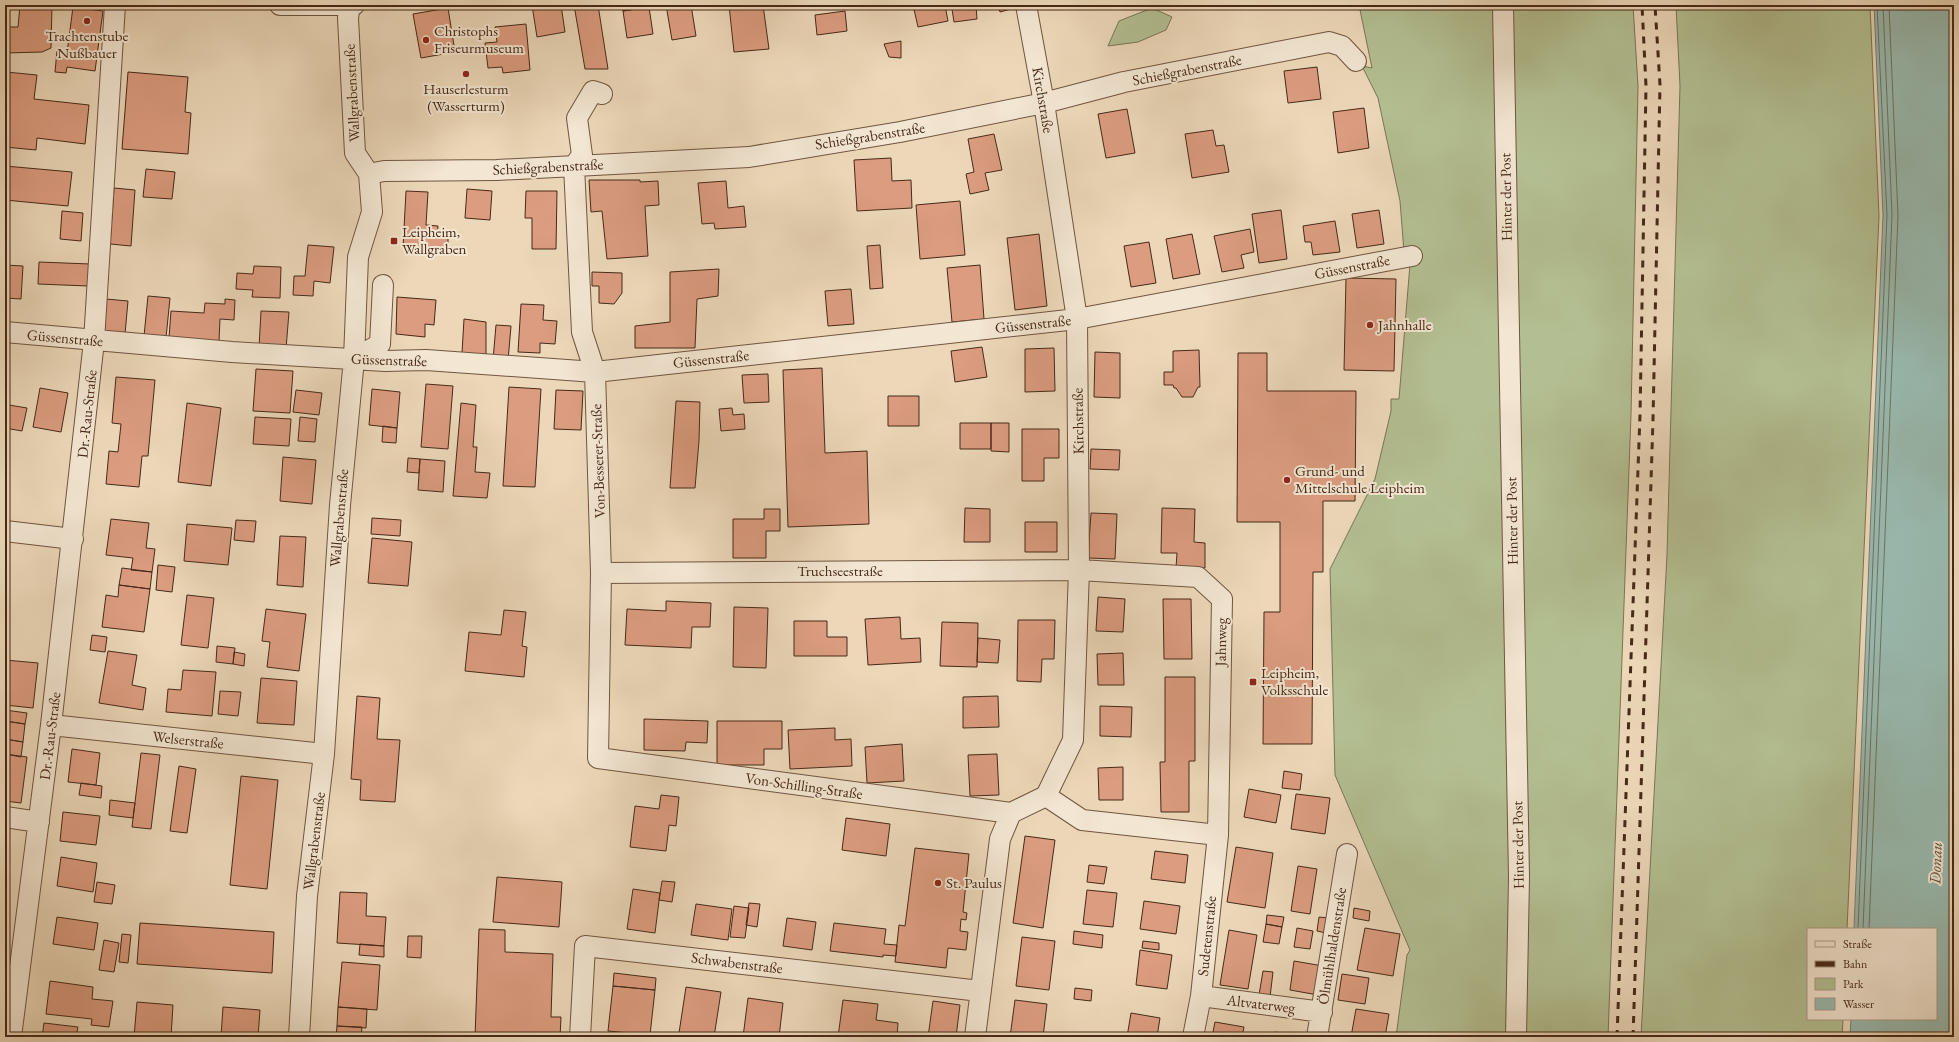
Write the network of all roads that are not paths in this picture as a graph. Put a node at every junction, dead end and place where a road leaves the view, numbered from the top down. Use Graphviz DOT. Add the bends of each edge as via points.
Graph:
graph roads {
  1 [pos="115,5"];
  2 [pos="280,5"];
  3 [pos="350,5"];
  4 [pos="354,5"];
  5 [pos="1026,5"];
  6 [pos="1502,5"];
  7 [pos="1356,61"];
  8 [pos="602,94"];
  9 [pos="1044,103"];
  10 [pos="574,166"];
  11 [pos="369,174"];
  12 [pos="1412,256"];
  13 [pos="383,285"];
  14 [pos="1077,319"];
  15 [pos="5,332"];
  16 [pos="94,341"];
  17 [pos="354,359"];
  18 [pos="596,372"];
  19 [pos="5,531"];
  20 [pos="73,539"];
  21 [pos="1079,570"];
  22 [pos="601,573"];
  23 [pos="52,725"];
  24 [pos="324,754"];
  25 [pos="598,758"];
  26 [pos="1046,796"];
  27 [pos="1010,813"];
  28 [pos="5,817"];
  29 [pos="39,822"];
  30 [pos="1218,835"];
  31 [pos="1347,854"];
  32 [pos="980,991"];
  33 [pos="1201,996"];
  34 [pos="1322,1012"];
  35 [pos="10,1017"];
  36 [pos="11,1037"];
  37 [pos="299,1037"];
  38 [pos="580,1037"];
  39 [pos="975,1037"];
  40 [pos="1193,1037"];
  41 [pos="1318,1037"];
  42 [pos="1516,1037"];
  1 -- 16 [label="street, Dr.-Rau-Straße"];
  2 -- 3 [label="street"];
  3 -- 4 [label="street"];
  3 -- 11 [label="street, Wallgrabenstraße" via="348,18 354,152"];
  5 -- 9 [label="street, Kirchstraße"];
  6 -- 42 [label="street, Hinter der Post" via="1519,877"];
  7 -- 9 [label="street, Schießgrabenstraße" via="1342,46 1329,42 1124,82"];
  8 -- 10 [label="street" via="593,91 577,118 582,154"];
  9 -- 10 [label="street, Schießgrabenstraße" via="900,132 749,157"];
  9 -- 14 [label="street, Kirchstraße"];
  10 -- 11 [label="street, Schießgrabenstraße" via="384,171"];
  10 -- 18 [label="street, Von-Besserer-Straße" via="582,332"];
  11 -- 17 [label="street, Wallgrabenstraße" via="372,212 358,258"];
  12 -- 14 [label="street, Güssenstraße"];
  13 -- 17 [label="street" via="380,344"];
  14 -- 18 [label="street, Güssenstraße"];
  14 -- 21 [label="street, Kirchstraße"];
  15 -- 16 [label="street, Güssenstraße"];
  16 -- 17 [label="street, Güssenstraße"];
  16 -- 20 [label="street, Dr.-Rau-Straße"];
  17 -- 18 [label="street, Güssenstraße" via="426,360"];
  17 -- 24 [label="street, Wallgrabenstraße" via="340,505"];
  18 -- 22 [label="street, Von-Besserer-Straße"];
  19 -- 20 [label="street"];
  20 -- 23 [label="street, Dr.-Rau-Straße"];
  21 -- 22 [label="street, Truchseestraße"];
  21 -- 26 [label="street, Kirchstraße" via="1073,740"];
  21 -- 30 [label="street, Jahnweg" via="1198,577 1222,599"];
  22 -- 25 [label="street, Von-Besserer-Straße"];
  23 -- 24 [label="street, Welserstraße"];
  23 -- 29 [label="street, Dr.-Rau-Straße"];
  24 -- 37 [label="street, Wallgrabenstraße" via="307,896"];
  25 -- 27 [label="street, Von-Schilling-Straße"];
  26 -- 27 [label="street"];
  26 -- 30 [label="street" via="1082,820"];
  27 -- 32 [label="street" via="1000,840"];
  28 -- 29 [label="street"];
  29 -- 35 [label="street, Dr.-Rau-Straße"];
  30 -- 33 [label="street, Sudetenstraße"];
  31 -- 34 [label="street, Ölmühlhaldenstraße"];
  32 -- 38 [label="street, Schwabenstraße" via="585,946"];
  32 -- 39 [label="street"];
  33 -- 34 [label="street, Altvaterweg"];
  33 -- 40 [label="street, Sudetenstraße"];
  34 -- 41 [label="street, Ölmühlhaldenstraße"];
  35 -- 36 [label="street, Dr.-Rau-Straße"];
}
